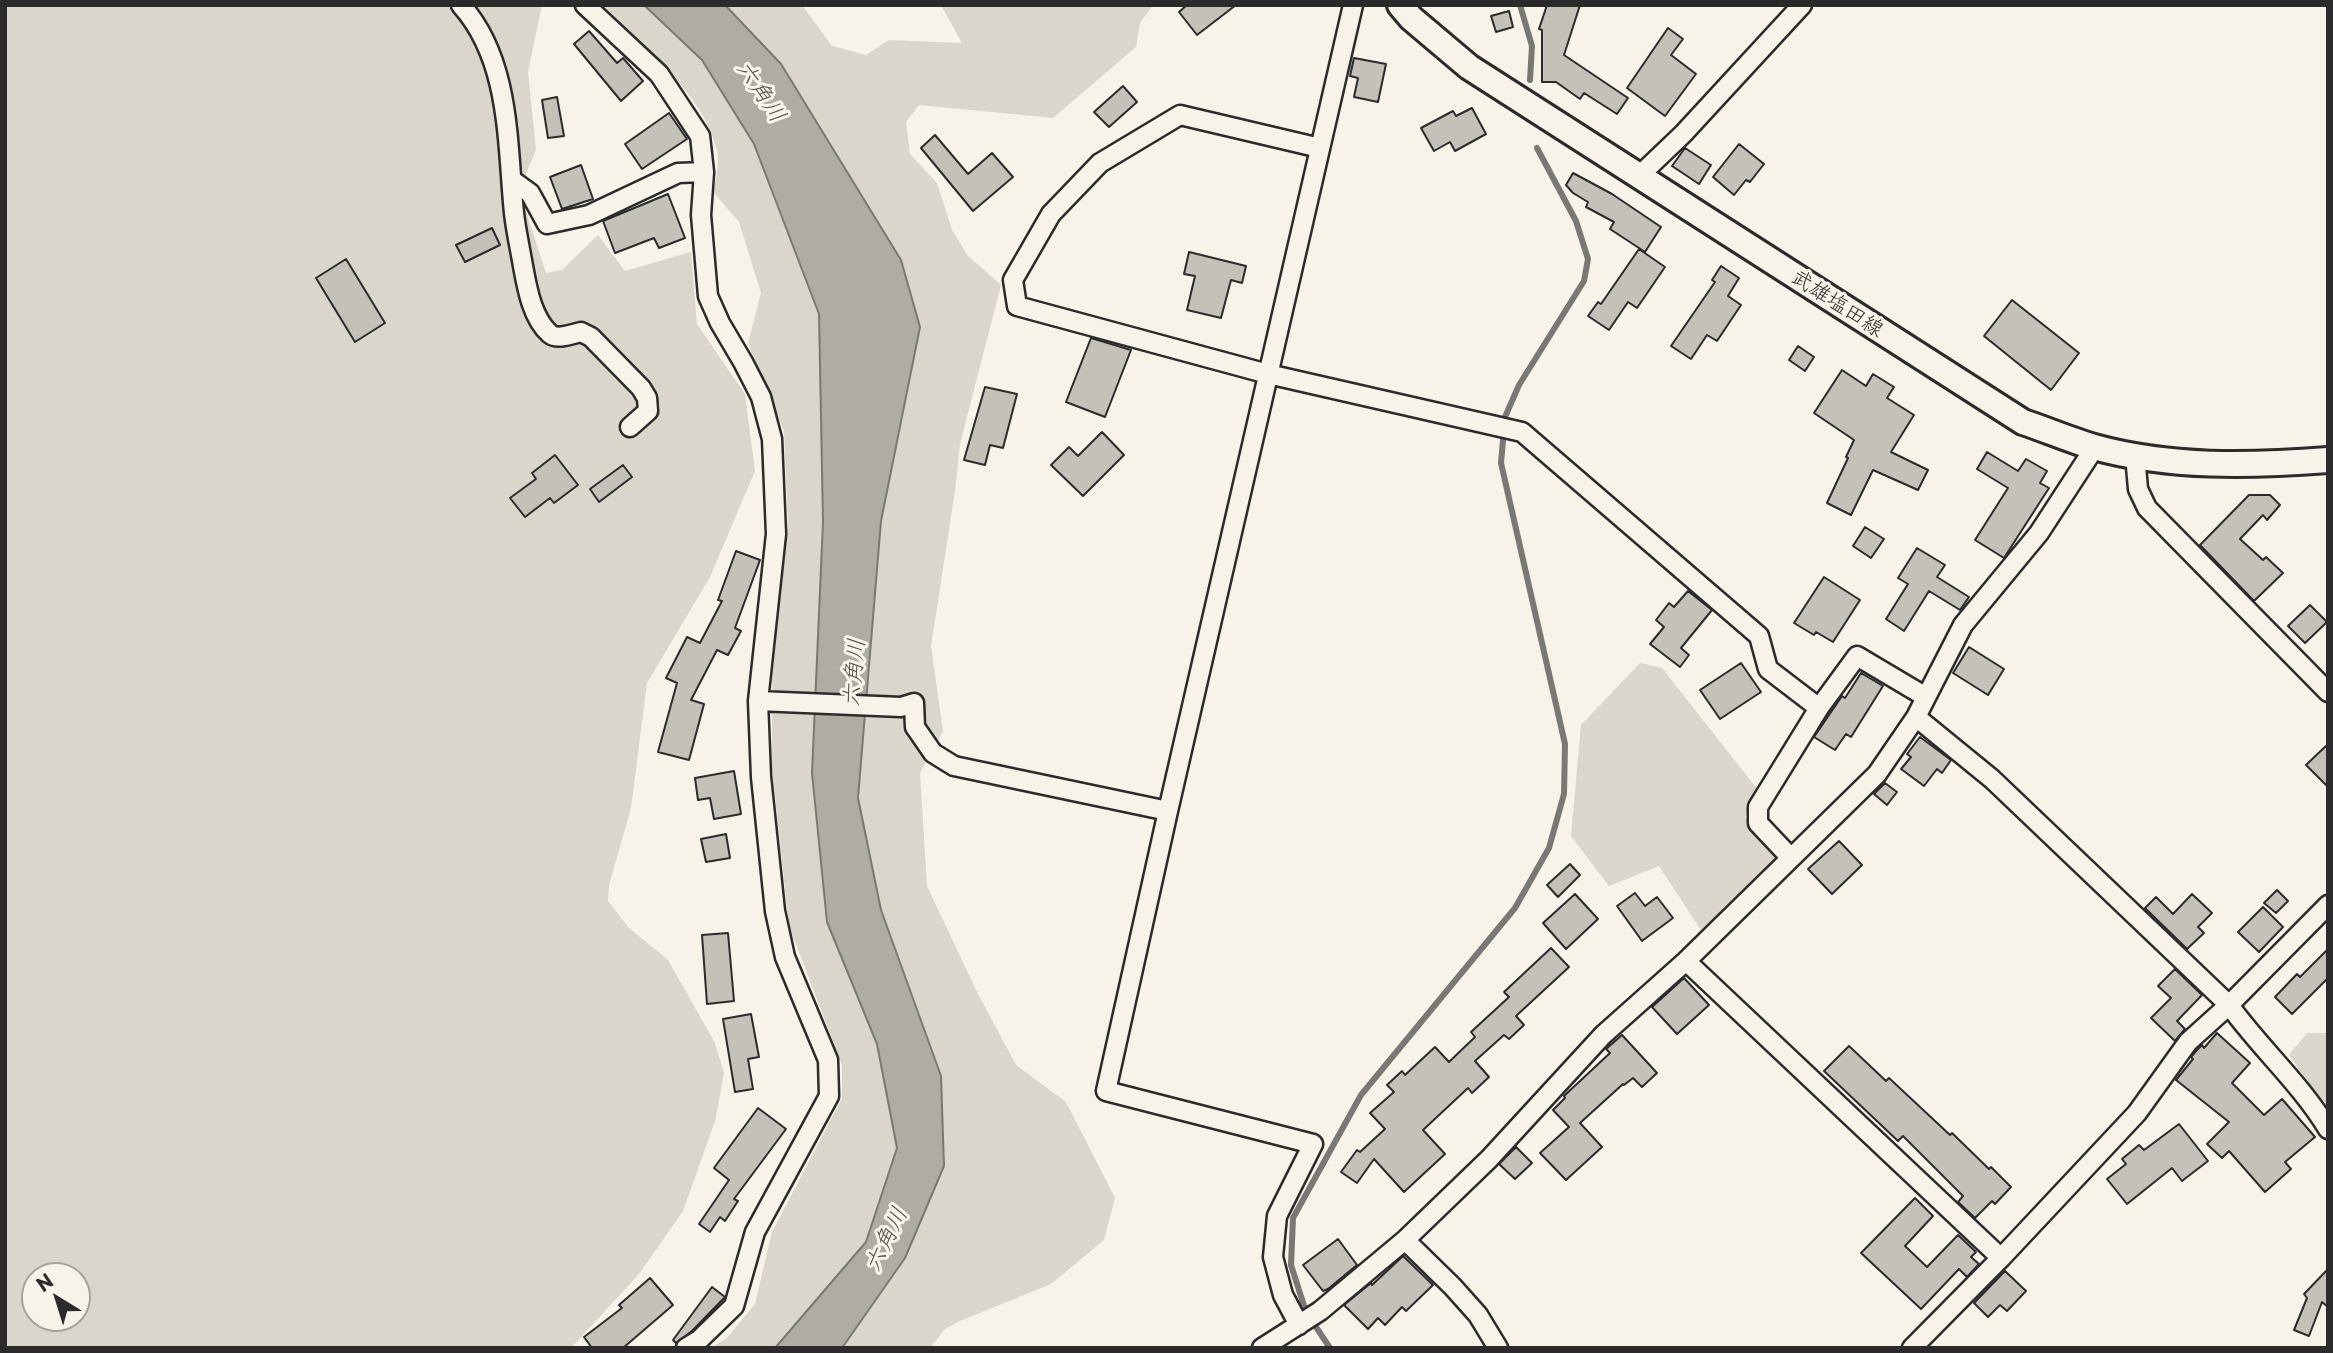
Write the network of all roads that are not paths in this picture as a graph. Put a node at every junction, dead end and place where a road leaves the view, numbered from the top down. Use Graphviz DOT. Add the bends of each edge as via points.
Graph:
graph roads {
  1 [pos="461,5"];
  2 [pos="585,5"];
  3 [pos="1353,5"];
  4 [pos="1400,5"];
  5 [pos="1802,5"];
  6 [pos="1320,148"];
  7 [pos="704,172"];
  8 [pos="1639,176"];
  9 [pos="512,180"];
  10 [pos="1268,374"];
  11 [pos="629,427"];
  12 [pos="2095,447"];
  13 [pos="2135,455"];
  14 [pos="2328,460"];
  15 [pos="2328,692"];
  16 [pos="1926,697"];
  17 [pos="764,702"];
  18 [pos="1819,709"];
  19 [pos="1916,717"];
  20 [pos="1168,811"];
  21 [pos="1791,858"];
  22 [pos="2328,905"];
  23 [pos="1686,961"];
  24 [pos="2229,1005"];
  25 [pos="2328,1129"];
  26 [pos="1405,1240"];
  27 [pos="2001,1258"];
  28 [pos="1299,1325"];
  29 [pos="686,1348"];
  30 [pos="1262,1348"];
  31 [pos="1498,1348"];
  32 [pos="1912,1348"];
  1 -- 9 [label="street" via="486,43 499,79"];
  2 -- 7 [label="street" via="659,74 700,136"];
  3 -- 6 [label="street"];
  4 -- 8 [label="main road, 武雄塩田線" via="1469,67"];
  5 -- 8 [label="street" via="1683,135"];
  6 -- 10 [label="street"];
  6 -- 10 [label="street" via="1180,115 1100,163 1051,214 1013,280 1017,306"];
  7 -- 9 [label="street" via="678,173 589,215 547,224 530,193"];
  7 -- 17 [label="street" via="701,215 708,296 761,397 772,439 776,534"];
  8 -- 12 [label="main road, 武雄塩田線" via="2024,422"];
  9 -- 11 [label="street" via="516,227 535,311 551,335 581,332 591,337 641,388 648,398 648,411"];
  10 -- 18 [label="street" via="1522,432 1759,636 1768,669"];
  10 -- 20 [label="street"];
  12 -- 13 [label="main road, 武雄塩田線"];
  12 -- 16 [label="street" via="2039,533 1963,625"];
  13 -- 14 [label="main road, 武雄塩田線" via="2258,465"];
  13 -- 15 [label="street" via="2137,489 2147,508"];
  16 -- 18 [label="street" via="1857,656"];
  16 -- 19 [label="street"];
  17 -- 20 [label="street" via="914,704 915,727 933,753 954,766"];
  17 -- 29 [label="street" via="761,777 775,911 785,957 828,1060 829,1096 755,1232 734,1306"];
  18 -- 21 [label="street" via="1758,807 1758,823"];
  19 -- 21 [label="street" via="1877,774"];
  19 -- 24 [label="street" via="1992,779"];
  20 -- 28 [label="street" via="1106,1091 1313,1144 1277,1216 1273,1257 1283,1295"];
  21 -- 23 [label="street"];
  22 -- 24 [label="street"];
  23 -- 26 [label="street" via="1603,1035 1489,1159"];
  23 -- 27 [label="street"];
  24 -- 25 [label="street" via="2292,1078"];
  24 -- 27 [label="street" via="2188,1042 2137,1114"];
  26 -- 28 [label="street"];
  26 -- 31 [label="street" via="1478,1315"];
  27 -- 32 [label="street"];
  28 -- 30 [label="street"];
}
